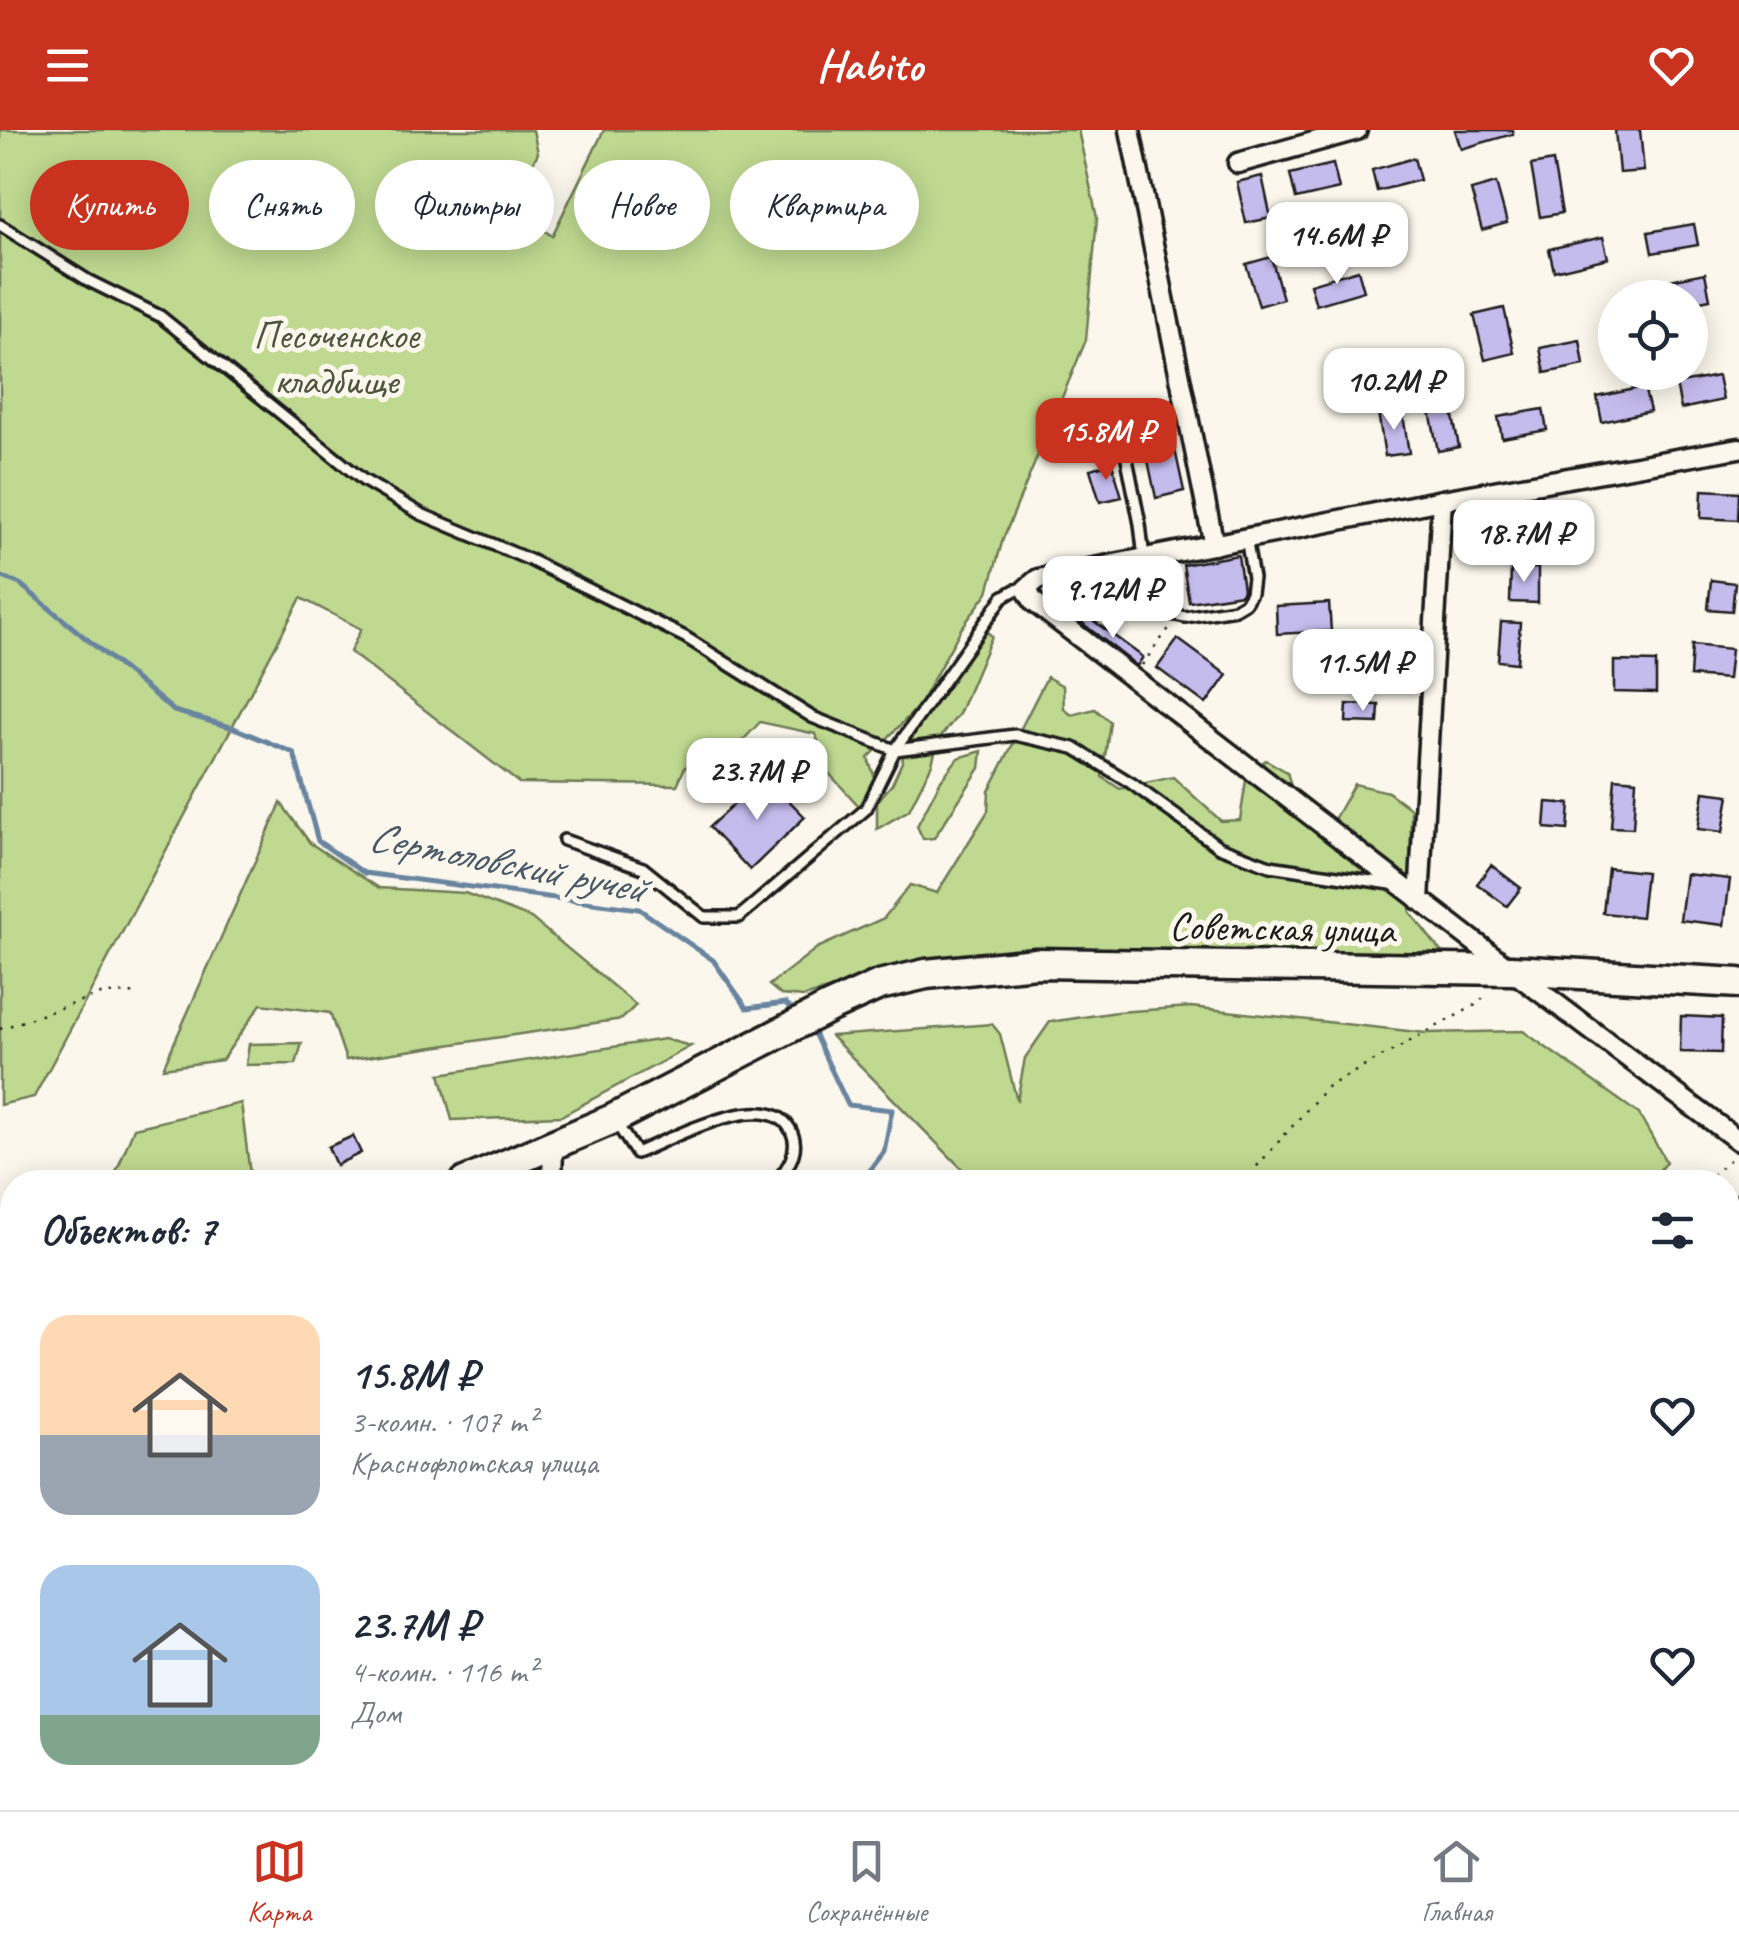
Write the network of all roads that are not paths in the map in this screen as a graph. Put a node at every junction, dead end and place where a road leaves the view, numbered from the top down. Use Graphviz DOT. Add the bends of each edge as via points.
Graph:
graph roads {
  1 [pos="1130,130"];
  2 [pos="1357,130"];
  3 [pos="1238,163"];
  4 [pos="0,225"];
  5 [pos="1739,448"];
  6 [pos="1126,454"];
  7 [pos="1442,500"];
  8 [pos="1246,538"];
  9 [pos="1214,545"];
  10 [pos="1142,559"];
  11 [pos="1026,589"];
  12 [pos="895,750"];
  13 [pos="564,840"];
  14 [pos="1400,885"];
  15 [pos="1420,900"];
  16 [pos="1510,970"];
  17 [pos="1739,983"];
  18 [pos="613,1119"];
  19 [pos="1739,1142"];
  20 [pos="553,1147"];
  21 [pos="495,1170"];
  22 [pos="552,1170"];
  23 [pos="786,1170"];
  1 -- 9 [label="street"];
  2 -- 3 [label="street"];
  4 -- 12 [label="lane" via="160,316 363,480 421,514 685,637 812,717"];
  5 -- 7 [label="street"];
  6 -- 10 [label="lane"];
  7 -- 8 [label="street"];
  7 -- 15 [label="street"];
  8 -- 9 [label="street"];
  8 -- 10 [label="lane" via="1251,592 1235,609 1167,613 1148,592"];
  9 -- 10 [label="street"];
  10 -- 11 [label="street" via="1038,579"];
  11 -- 12 [label="lane" via="1003,597"];
  11 -- 14 [label="street" via="1034,602"];
  12 -- 13 [label="lane" via="866,808 739,917 704,917 643,868"];
  12 -- 14 [label="lane" via="1015,735 1074,748 1219,847 1270,866"];
  14 -- 15 [label="street"];
  15 -- 16 [label="street"];
  16 -- 17 [label="main road, Советская улица"];
  16 -- 18 [label="main road, Советская улица" via="1036,963 926,974 830,1006"];
  16 -- 19 [label="street"];
  18 -- 20 [label="main road, Советская улица"];
  18 -- 23 [label="lane" via="636,1153 742,1112 767,1110 792,1133"];
  20 -- 21 [label="main road, Советская улица"];
  20 -- 22 [label="street"];
}
